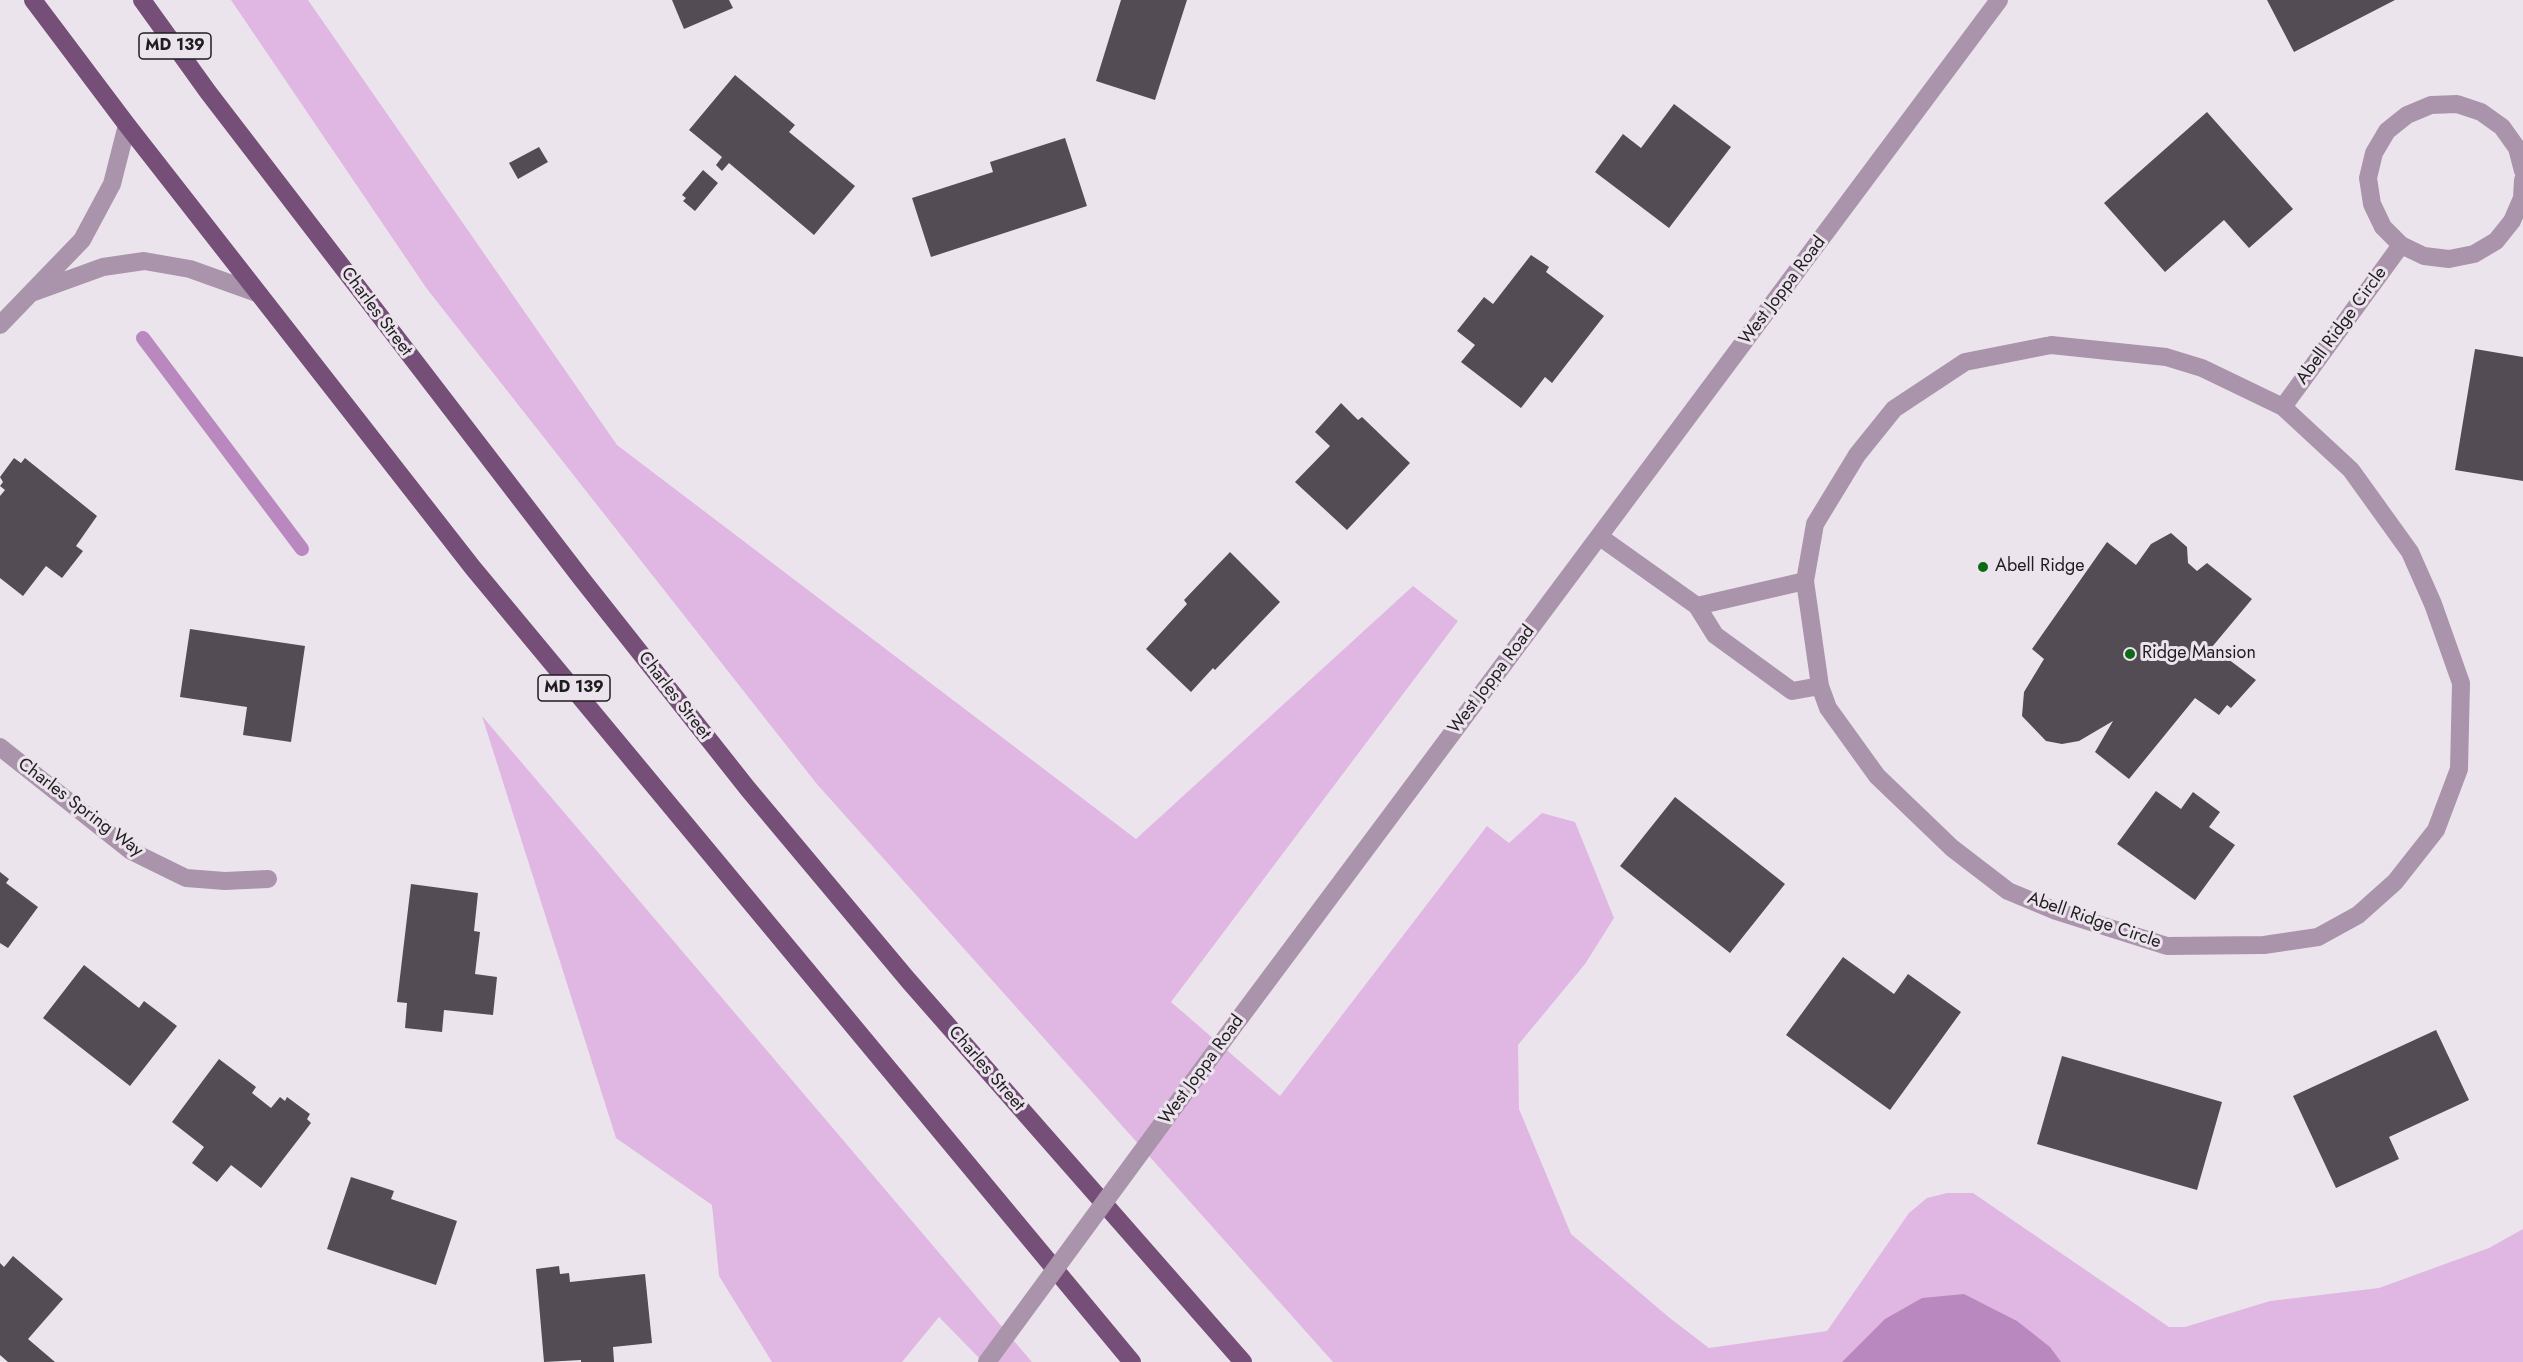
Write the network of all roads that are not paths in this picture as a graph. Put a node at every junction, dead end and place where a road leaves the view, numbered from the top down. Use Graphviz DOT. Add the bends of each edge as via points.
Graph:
graph roads {
  1 [pos="33,0"];
  2 [pos="142,0"];
  3 [pos="2000,0"];
  4 [pos="127,125"];
  5 [pos="2523,171"];
  6 [pos="2523,180"];
  7 [pos="2402,245"];
  8 [pos="257,293"];
  9 [pos="27,295"];
  10 [pos="0,325"];
  11 [pos="2283,407"];
  12 [pos="1600,537"];
  13 [pos="1805,581"];
  14 [pos="1697,606"];
  15 [pos="1820,686"];
  16 [pos="0,747"];
  17 [pos="268,879"];
  18 [pos="987,1362"];
  19 [pos="1132,1362"];
  20 [pos="1243,1362"];
  1 -- 4 [label="main road, MD 139"];
  2 -- 20 [label="main road, Charles Street / MD 139" via="208,92 581,578 748,789 908,980"];
  3 -- 12 [label="street, West Joppa Road"];
  4 -- 8 [label="main road, MD 139"];
  4 -- 9 [label="street" via="112,184 82,240"];
  5 -- 7 [label="street" via="2517,148 2502,127 2481,112 2457,104 2431,105 2407,115 2387,131 2374,153 2368,178 2372,204 2383,227"];
  6 -- 7 [label="street" via="2522,198 2512,221 2496,241 2474,254 2449,259 2424,256"];
  7 -- 11 [label="street, Abell Ridge Circle"];
  8 -- 9 [label="street" via="190,269 144,261 103,267"];
  8 -- 19 [label="main road, MD 139" via="473,568"];
  9 -- 10 [label="street"];
  11 -- 13 [label="street, Abell Ridge Circle" via="2202,368 2166,357 2052,345 1965,362 1894,409 1857,455 1815,524"];
  11 -- 15 [label="street, Abell Ridge Circle" via="2351,470 2410,552 2461,683 2458,769 2436,830 2395,882 2358,915 2318,937 2264,945 2167,946 2028,900 2008,891 1952,848 1877,776 1828,708"];
  12 -- 14 [label="street"];
  12 -- 18 [label="street, West Joppa Road, bridge"];
  13 -- 14 [label="street"];
  13 -- 15 [label="street, Abell Ridge Circle"];
  14 -- 15 [label="street" via="1715,635 1792,691"];
  16 -- 17 [label="street, Charles Spring Way" via="132,851 186,878"];
}
